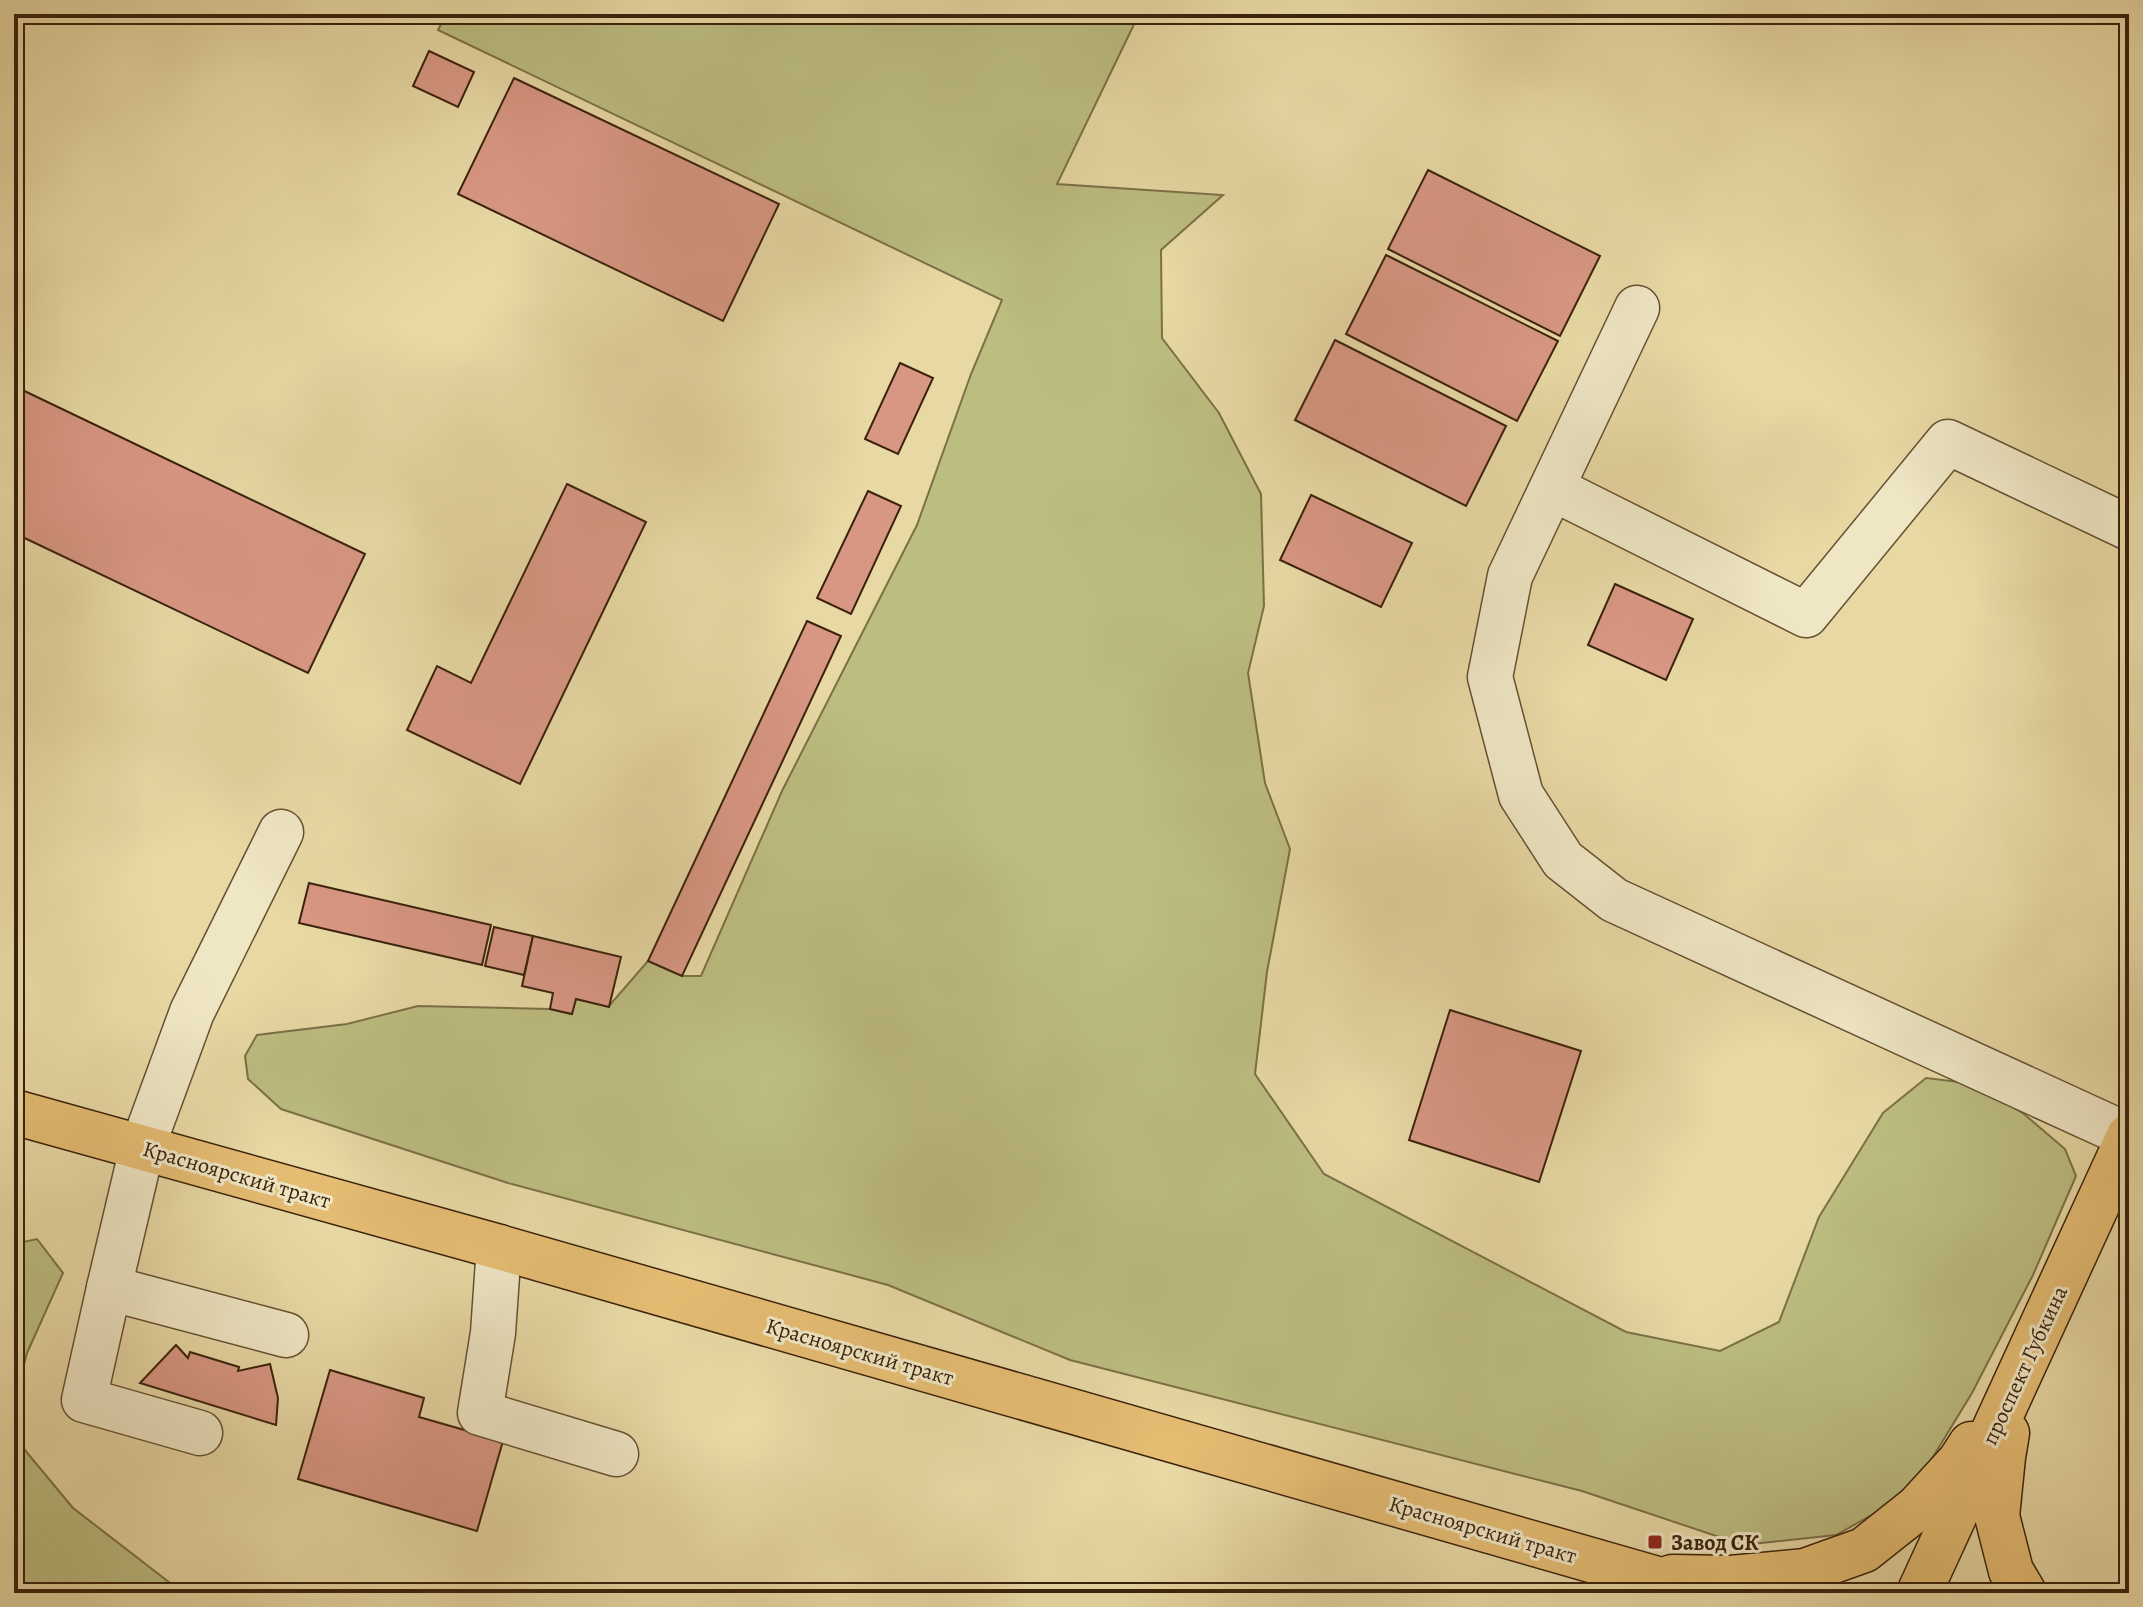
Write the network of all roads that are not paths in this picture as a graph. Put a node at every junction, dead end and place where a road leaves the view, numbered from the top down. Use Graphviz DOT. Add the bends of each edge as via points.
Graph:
graph roads {
  1 [pos="1637,308"];
  2 [pos="1552,488"];
  3 [pos="2129,528"];
  4 [pos="281,832"];
  5 [pos="14,1112"];
  6 [pos="2129,1136"];
  7 [pos="142,1148"];
  8 [pos="499,1247"];
  9 [pos="109,1288"];
  10 [pos="286,1335"];
  11 [pos="2017,1381"];
  12 [pos="200,1433"];
  13 [pos="616,1454"];
  14 [pos="1649,1577"];
  15 [pos="1706,1593"];
  16 [pos="1919,1593"];
  17 [pos="2024,1593"];
  1 -- 2 [label="lane"];
  2 -- 3 [label="lane" via="1806,615 1948,442"];
  2 -- 6 [label="lane" via="1510,576 1490,677 1521,795 1563,860 1614,900"];
  4 -- 7 [label="lane" via="192,1012"];
  5 -- 7 [label="main road, Красноярский тракт"];
  6 -- 11 [label="main road, проспект Губкина"];
  7 -- 8 [label="main road, Красноярский тракт"];
  7 -- 9 [label="lane"];
  8 -- 13 [label="lane" via="480,1413"];
  8 -- 14 [label="main road, Красноярский тракт"];
  9 -- 10 [label="lane"];
  9 -- 12 [label="lane" via="84,1400"];
  11 -- 14 [label="main road" via="1960,1461 1917,1508 1864,1550 1805,1571 1731,1578"];
  11 -- 16 [label="main road, проспект Губкина"];
  11 -- 17 [label="main road" via="1997,1516 2011,1571"];
  14 -- 15 [label="main road, Красноярский тракт"];
}
